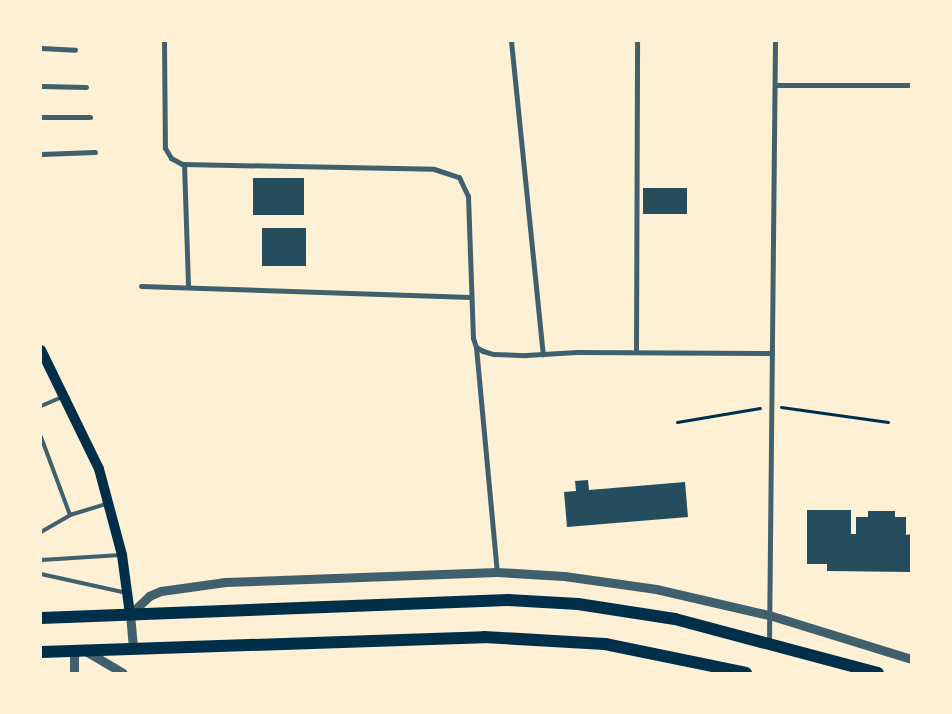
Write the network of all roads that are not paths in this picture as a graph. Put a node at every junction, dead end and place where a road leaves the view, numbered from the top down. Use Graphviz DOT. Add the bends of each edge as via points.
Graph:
graph roads {
  1 [pos="164,41"];
  2 [pos="511,41"];
  3 [pos="637,41"];
  4 [pos="775,41"];
  5 [pos="41,48"];
  6 [pos="75,50"];
  7 [pos="775,85"];
  8 [pos="911,85"];
  9 [pos="41,86"];
  10 [pos="86,87"];
  11 [pos="41,117"];
  12 [pos="90,117"];
  13 [pos="95,152"];
  14 [pos="41,154"];
  15 [pos="184,164"];
  16 [pos="141,286"];
  17 [pos="188,287"];
  18 [pos="470,297"];
  19 [pos="476,347"];
  20 [pos="41,350"];
  21 [pos="636,352"];
  22 [pos="772,353"];
  23 [pos="542,354"];
  24 [pos="44,363"];
  25 [pos="65,396"];
  26 [pos="41,406"];
  27 [pos="41,438"];
  28 [pos="108,504"];
  29 [pos="70,515"];
  30 [pos="41,532"];
  31 [pos="122,555"];
  32 [pos="41,560"];
  33 [pos="497,572"];
  34 [pos="41,574"];
  35 [pos="130,594"];
  36 [pos="130,614"];
  37 [pos="768,615"];
  38 [pos="41,618"];
  39 [pos="769,643"];
  40 [pos="133,648"];
  41 [pos="79,651"];
  42 [pos="41,652"];
  43 [pos="911,659"];
  44 [pos="74,673"];
  45 [pos="123,673"];
  46 [pos="746,673"];
  47 [pos="878,673"];
  1 -- 15 [label="street" via="165,148 171,158"];
  2 -- 23 [label="street"];
  3 -- 21 [label="street"];
  4 -- 7 [label="street"];
  5 -- 6 [label="street"];
  7 -- 8 [label="street"];
  7 -- 22 [label="street"];
  9 -- 10 [label="street"];
  11 -- 12 [label="street"];
  13 -- 14 [label="street"];
  15 -- 17 [label="street"];
  15 -- 18 [label="street" via="434,168 452,173 465,186 468,196"];
  16 -- 17 [label="street"];
  17 -- 18 [label="street"];
  18 -- 19 [label="street"];
  19 -- 23 [label="street" via="493,354"];
  19 -- 33 [label="street"];
  20 -- 24 [label="main road"];
  21 -- 22 [label="street"];
  21 -- 23 [label="street"];
  22 -- 37 [label="street"];
  24 -- 25 [label="main road"];
  25 -- 26 [label="lane"];
  25 -- 28 [label="main road" via="99,469"];
  27 -- 29 [label="lane"];
  28 -- 29 [label="lane"];
  28 -- 31 [label="main road"];
  29 -- 30 [label="lane"];
  31 -- 32 [label="lane"];
  31 -- 35 [label="main road"];
  33 -- 36 [label="street" via="216,583 161,591 149,596"];
  33 -- 37 [label="street" via="638,586"];
  34 -- 35 [label="lane"];
  35 -- 36 [label="main road"];
  36 -- 38 [label="main road"];
  36 -- 39 [label="main road" via="508,600 578,604 675,619"];
  36 -- 40 [label="street"];
  37 -- 39 [label="street"];
  37 -- 43 [label="street"];
  39 -- 47 [label="main road"];
  40 -- 41 [label="main road"];
  40 -- 46 [label="main road" via="484,637 605,644"];
  41 -- 42 [label="main road"];
  41 -- 44 [label="street"];
  41 -- 45 [label="street"];
}
